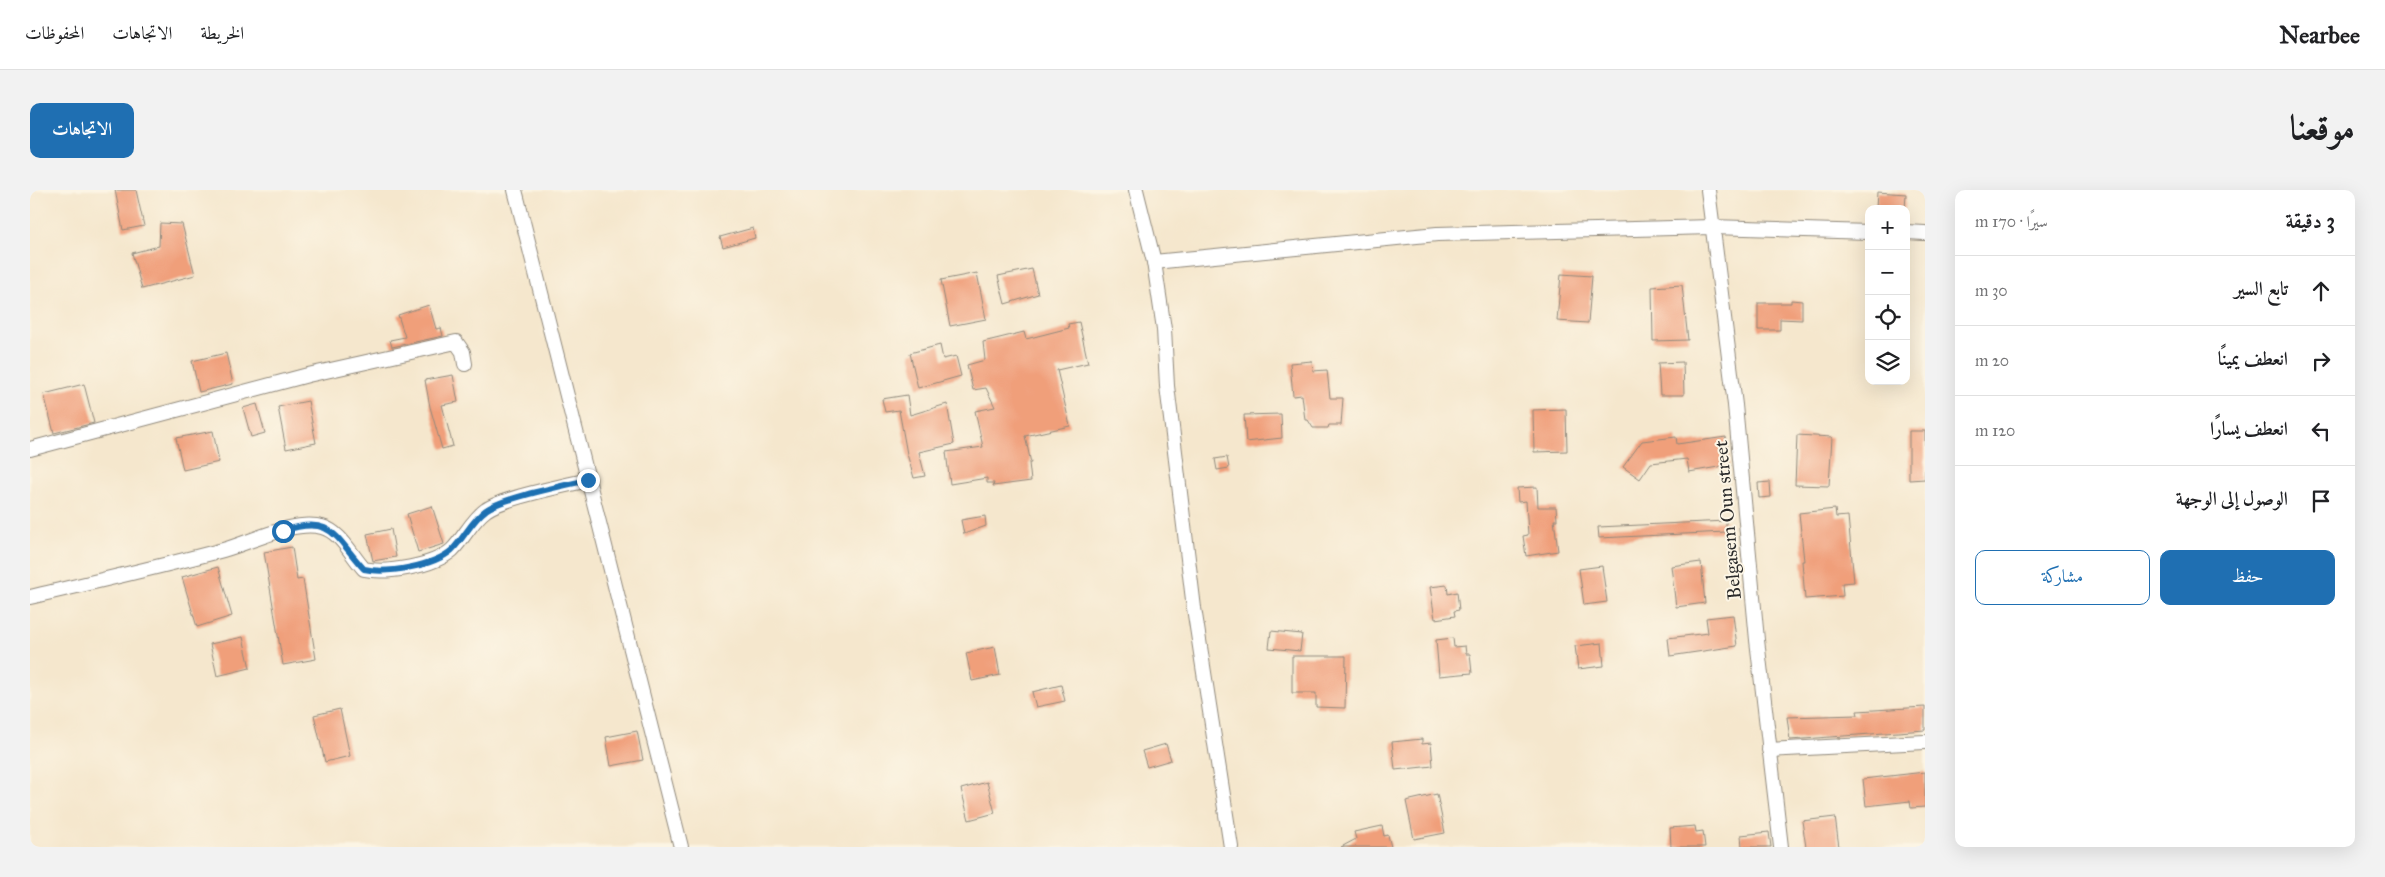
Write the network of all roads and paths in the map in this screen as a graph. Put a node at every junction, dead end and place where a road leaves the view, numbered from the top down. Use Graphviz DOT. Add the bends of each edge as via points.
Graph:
graph roads {
  1 [pos="515,190"];
  2 [pos="1136,190"];
  3 [pos="1708,190"];
  4 [pos="1712,227"];
  5 [pos="1865,232"];
  6 [pos="1910,232"];
  7 [pos="1925,232"];
  8 [pos="1154,262"];
  9 [pos="465,364"];
  10 [pos="30,449"];
  11 [pos="588,480"];
  12 [pos="30,597"];
  13 [pos="1925,742"];
  14 [pos="1769,750"];
  15 [pos="680,847"];
  16 [pos="1231,847"];
  17 [pos="1781,847"];
  1 -- 11 [label="street"];
  2 -- 8 [label="street"];
  3 -- 4 [label="street, Belgasem Oun street"];
  4 -- 5 [label="street"];
  4 -- 8 [label="street" via="1437,234"];
  4 -- 14 [label="street, Belgasem Oun street" via="1735,405"];
  6 -- 7 [label="street"];
  8 -- 16 [label="street" via="1193,599"];
  9 -- 10 [label="street" via="463,352 456,342 308,375"];
  11 -- 12 [label="street" via="486,509 453,549 443,557 416,566 391,570 364,569 333,531 308,525"];
  11 -- 15 [label="street"];
  13 -- 14 [label="street"];
  14 -- 17 [label="street, Belgasem Oun street"];
}
